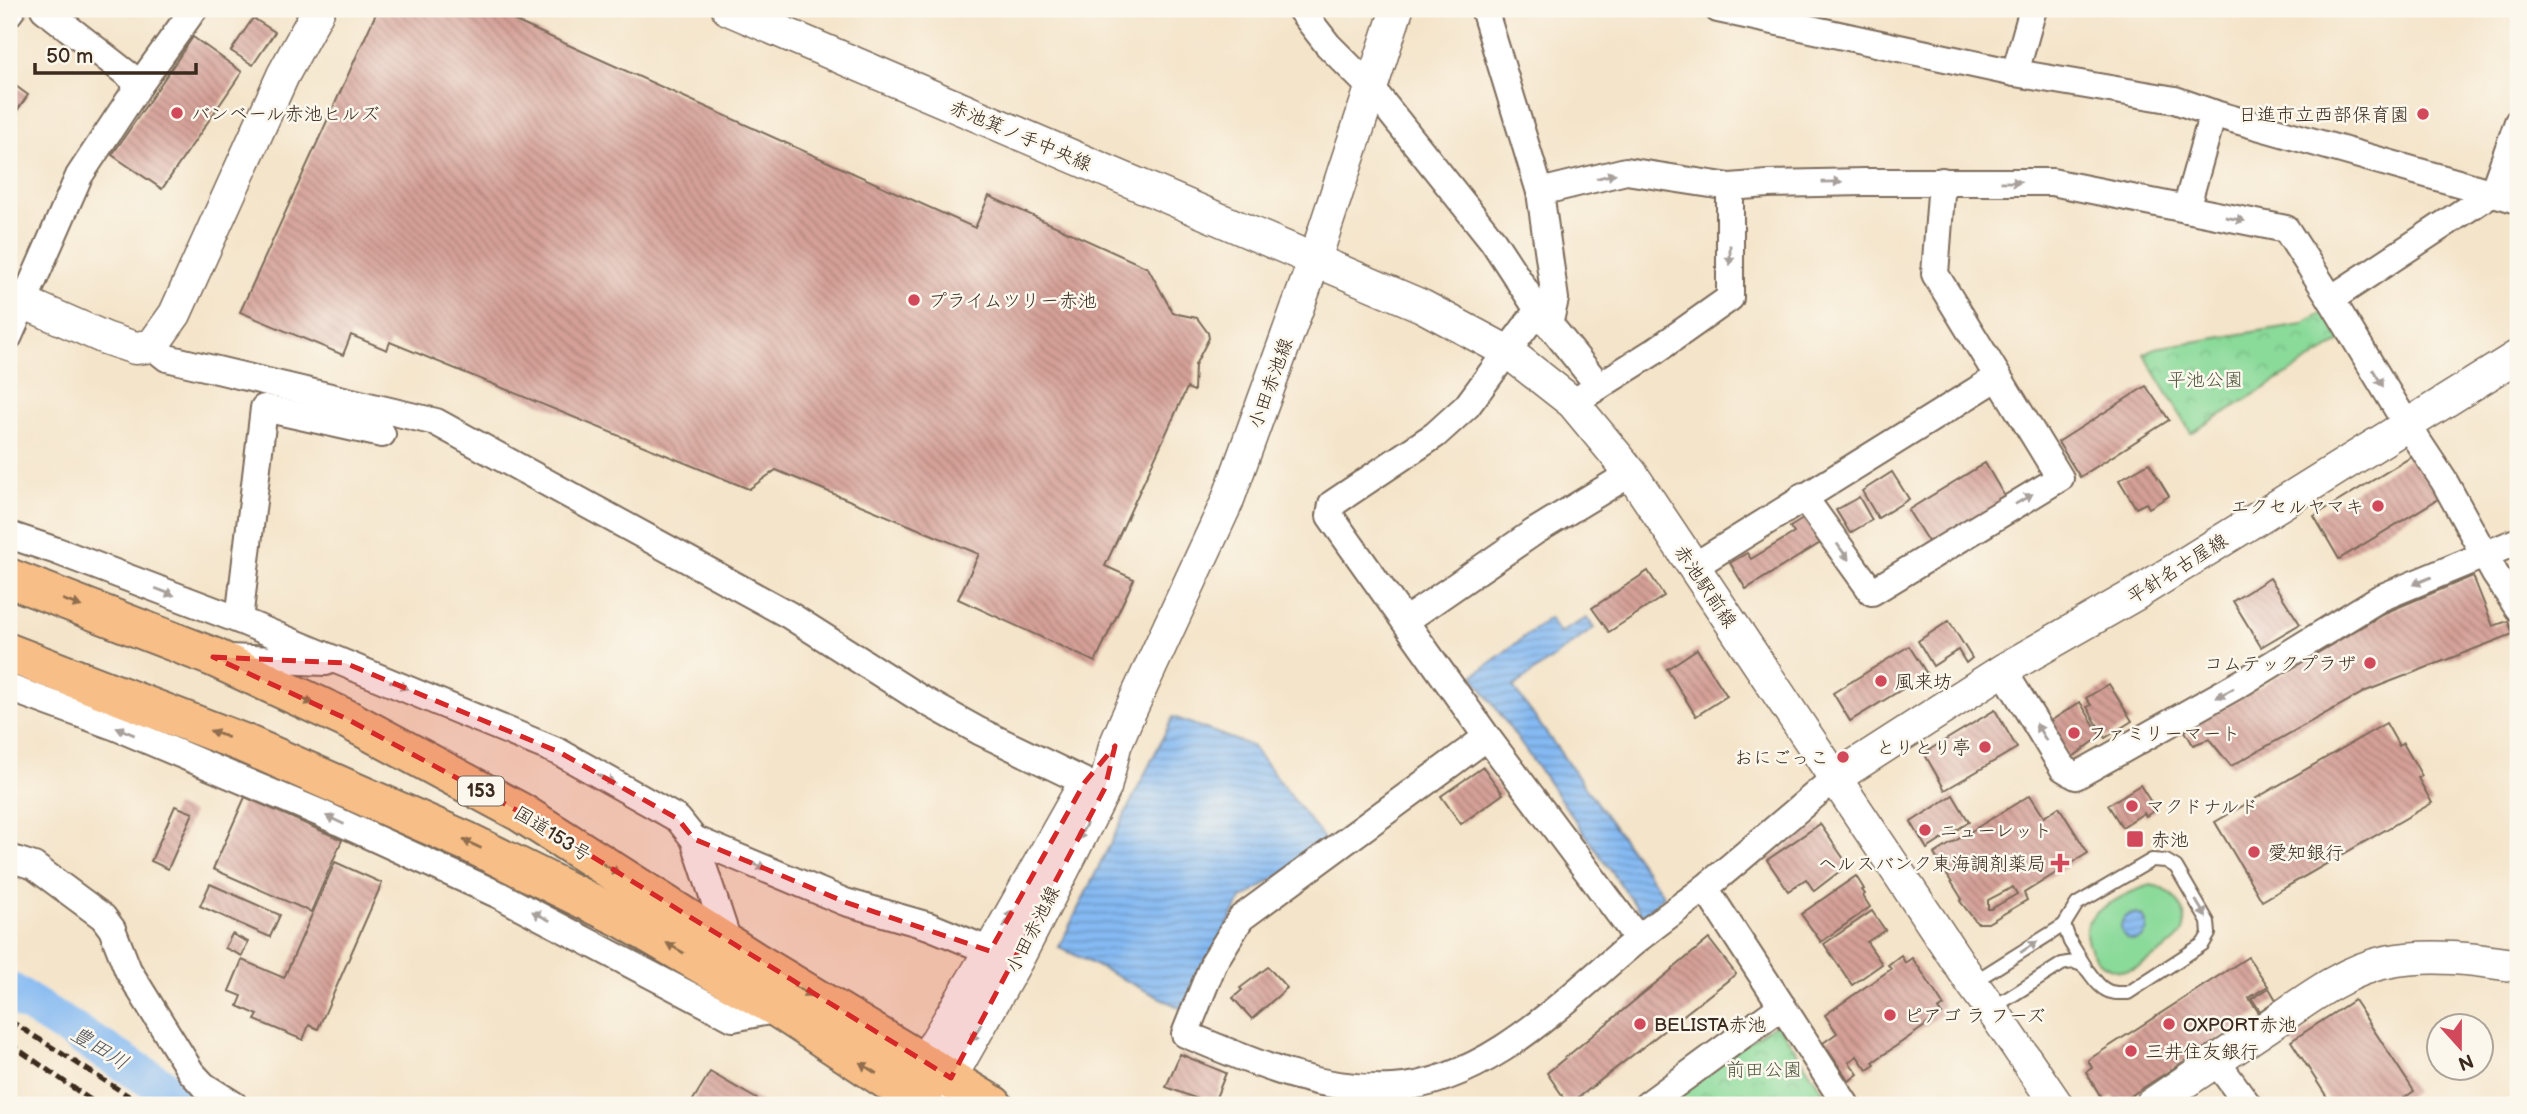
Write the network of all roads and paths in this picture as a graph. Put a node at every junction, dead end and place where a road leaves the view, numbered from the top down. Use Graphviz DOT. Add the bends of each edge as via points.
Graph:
graph roads {
  1 [pos="44,9"];
  2 [pos="194,9"];
  3 [pos="320,9"];
  4 [pos="728,9"];
  5 [pos="1300,9"];
  6 [pos="1397,9"];
  7 [pos="1484,9"];
  8 [pos="2033,9"];
  9 [pos="1729,10"];
  10 [pos="759,15"];
  11 [pos="2015,73"];
  12 [pos="140,84"];
  13 [pos="1372,89"];
  14 [pos="2213,113"];
  15 [pos="2518,122"];
  16 [pos="1942,181"];
  17 [pos="1730,187"];
  18 [pos="1540,192"];
  19 [pos="2493,192"];
  20 [pos="2518,200"];
  21 [pos="2186,209"];
  22 [pos="1315,260"];
  23 [pos="2332,299"];
  24 [pos="16,300"];
  25 [pos="1543,318"];
  26 [pos="9,336"];
  27 [pos="152,346"];
  28 [pos="1508,352"];
  29 [pos="2518,356"];
  30 [pos="1998,377"];
  31 [pos="1599,386"];
  32 [pos="1573,404"];
  33 [pos="2407,425"];
  34 [pos="382,434"];
  35 [pos="1631,473"];
  36 [pos="1803,496"];
  37 [pos="9,535"];
  38 [pos="2518,541"];
  39 [pos="57,551"];
  40 [pos="2486,555"];
  41 [pos="9,564"];
  42 [pos="1693,567"];
  43 [pos="9,578"];
  44 [pos="2518,608"];
  45 [pos="239,620"];
  46 [pos="1405,621"];
  47 [pos="213,657"];
  48 [pos="345,663"];
  49 [pos="14,669"];
  50 [pos="2003,670"];
  51 [pos="1488,737"];
  52 [pos="1115,746"];
  53 [pos="1835,778"];
  54 [pos="1085,782"];
  55 [pos="694,839"];
  56 [pos="9,858"];
  57 [pos="1705,888"];
  58 [pos="2064,925"];
  59 [pos="1638,939"];
  60 [pos="729,944"];
  61 [pos="990,951"];
  62 [pos="2085,966"];
  63 [pos="2518,966"];
  64 [pos="1972,984"];
  65 [pos="1782,1006"];
  66 [pos="1995,1014"];
  67 [pos="2216,1061"];
  68 [pos="936,1082"];
  69 [pos="234,1105"];
  70 [pos="925,1105"];
  71 [pos="993,1105"];
  72 [pos="1647,1105"];
  73 [pos="1846,1105"];
  74 [pos="2057,1105"];
  75 [pos="2151,1105"];
  76 [pos="2248,1105"];
  1 -- 12 [label="street"];
  2 -- 12 [label="street"];
  3 -- 27 [label="street" via="283,75 175,314"];
  4 -- 10 [label="street, 赤池箕ノ手中央線"];
  5 -- 13 [label="street"];
  6 -- 13 [label="street, 小田赤池線"];
  7 -- 18 [label="street"];
  8 -- 11 [label="street"];
  9 -- 11 [label="street"];
  10 -- 22 [label="street, 赤池箕ノ手中央線"];
  11 -- 14 [label="street" via="2175,100"];
  12 -- 24 [label="street" via="79,176"];
  13 -- 22 [label="street, 小田赤池線"];
  13 -- 25 [label="street" via="1493,241"];
  14 -- 19 [label="street"];
  14 -- 21 [label="street"];
  15 -- 19 [label="street"];
  17 -- 16 [label="street, one-way"];
  16 -- 21 [label="street, one-way" via="2052,182"];
  16 -- 30 [label="street" via="1935,274"];
  18 -- 17 [label="street, one-way" via="1626,171"];
  17 -- 31 [label="street, one-way" via="1730,298"];
  18 -- 25 [label="street" via="1555,299"];
  19 -- 20 [label="street"];
  19 -- 23 [label="street"];
  21 -- 23 [label="street, one-way" via="2286,229"];
  22 -- 28 [label="street, 赤池駅前線" via="1422,306"];
  22 -- 52 [label="street, 小田赤池線" via="1227,502"];
  23 -- 33 [label="street, one-way"];
  24 -- 26 [label="street"];
  24 -- 27 [label="street" via="104,338 135,348"];
  25 -- 28 [label="street"];
  25 -- 31 [label="street"];
  27 -- 54 [label="street" via="167,358 436,422 789,615 979,731"];
  28 -- 32 [label="street, 赤池駅前線"];
  28 -- 46 [label="street" via="1467,405 1435,435 1332,504 1329,516"];
  29 -- 33 [label="street, 平針名古屋線"];
  30 -- 36 [label="street"];
  36 -- 30 [label="street, one-way" via="1872,592 2060,478"];
  31 -- 32 [label="street"];
  32 -- 35 [label="street, 赤池駅前線"];
  33 -- 40 [label="street"];
  33 -- 50 [label="street, 平針名古屋線" via="2136,594"];
  34 -- 45 [label="street" via="264,408"];
  35 -- 42 [label="street, 赤池駅前線"];
  35 -- 46 [label="street" via="1534,532"];
  36 -- 42 [label="street"];
  37 -- 39 [label="street"];
  38 -- 40 [label="street"];
  39 -- 41 [label="street"];
  39 -- 45 [label="street, one-way"];
  40 -- 44 [label="street"];
  40 -- 50 [label="street, one-way" via="2380,598 2076,776 2063,768"];
  42 -- 53 [label="street, 赤池駅前線"];
  43 -- 47 [label="highway, 国道153号 / 153, one-way"];
  45 -- 48 [label="street"];
  46 -- 51 [label="street"];
  47 -- 48 [label="street"];
  47 -- 60 [label="highway, 国道153号 / 153, one-way" via="347,719 520,812"];
  48 -- 55 [label="street, one-way" via="559,752 678,819"];
  70 -- 49 [label="highway, one-way" via="779,1009 626,920 468,842 243,743"];
  50 -- 53 [label="street, 平針名古屋線"];
  51 -- 59 [label="street"];
  51 -- 59 [label="street" via="1241,918 1214,962 1185,1034 1287,1075 1337,1086 1423,1084 1478,1062 1531,1031"];
  52 -- 54 [label="street, 小田赤池線"];
  52 -- 68 [label="street, 小田赤池線, one-way" via="1105,788 1017,960"];
  53 -- 57 [label="street"];
  53 -- 64 [label="street, 赤池駅前線"];
  61 -- 54 [label="street, 小田赤池線, one-way"];
  55 -- 60 [label="street"];
  55 -- 61 [label="street, one-way" via="845,902 929,926"];
  56 -- 69 [label="street" via="34,866 103,917 128,970 191,1072"];
  57 -- 59 [label="street"];
  57 -- 65 [label="street"];
  58 -- 62 [label="lane"];
  58 -- 62 [label="lane, one-way" via="2077,904 2152,860 2176,867 2208,922 2209,934 2203,944 2128,993 2103,989"];
  64 -- 58 [label="lane, one-way"];
  60 -- 68 [label="highway, 国道153号 / 153, one-way"];
  61 -- 68 [label="street, 小田赤池線"];
  62 -- 66 [label="lane" via="2062,964"];
  63 -- 67 [label="street" via="2452,958 2384,962 2317,993"];
  64 -- 66 [label="street, 赤池駅前線"];
  65 -- 72 [label="street"];
  65 -- 73 [label="street"];
  66 -- 74 [label="street, 赤池駅前線"];
  67 -- 75 [label="street"];
  67 -- 76 [label="street"];
  68 -- 71 [label="highway, 国道153号 / 153"];
}
